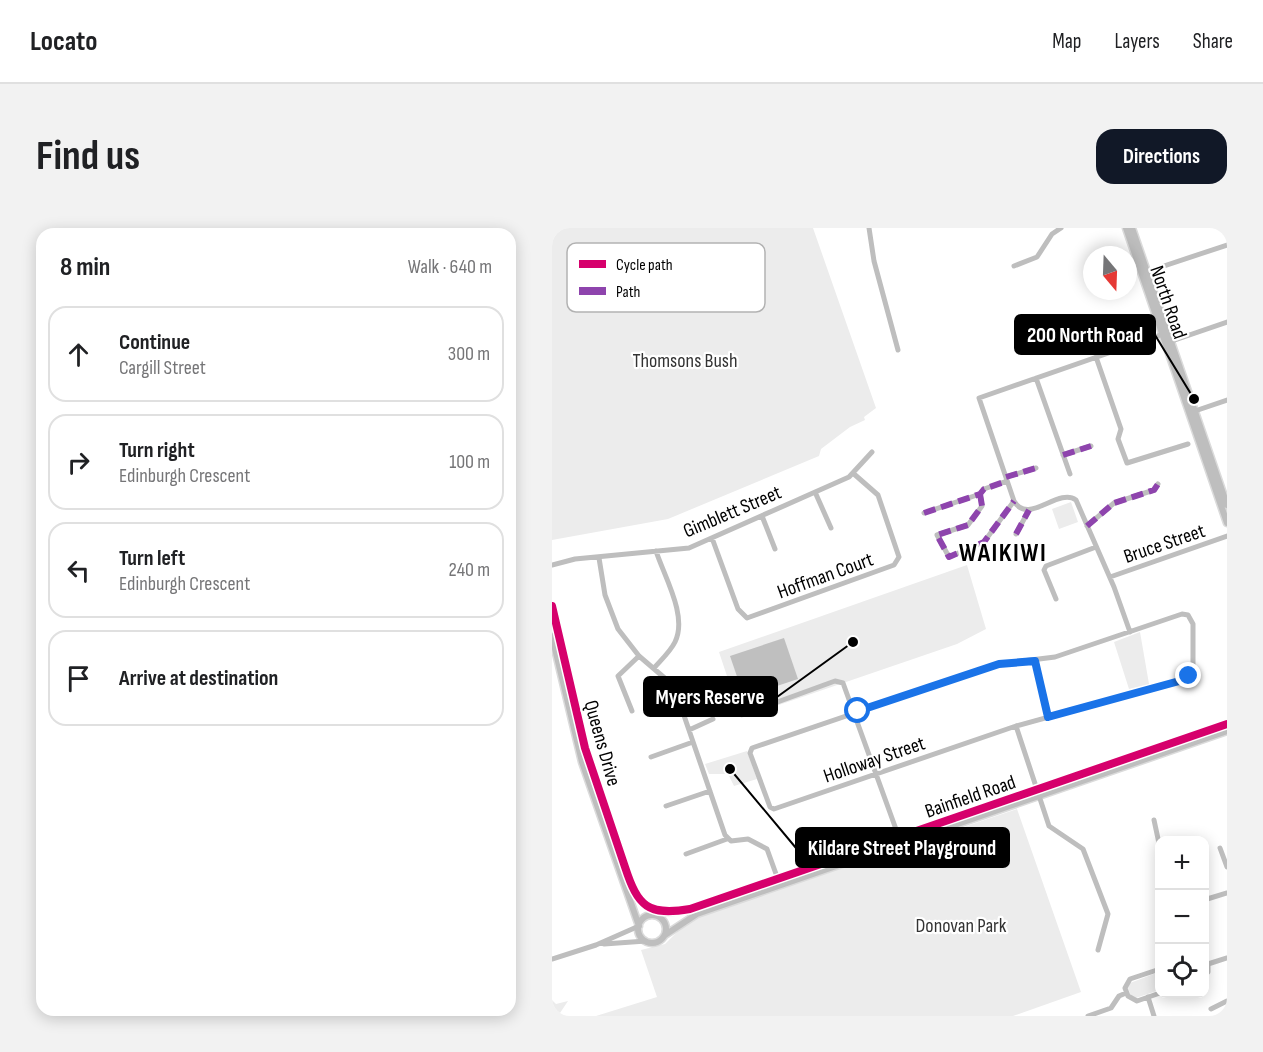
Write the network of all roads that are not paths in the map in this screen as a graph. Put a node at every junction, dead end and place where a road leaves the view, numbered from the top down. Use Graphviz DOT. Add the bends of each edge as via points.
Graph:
graph roads {
  1 [pos="871,228"];
  2 [pos="1061,228"];
  3 [pos="1126,228"];
  4 [pos="1132,228"];
  5 [pos="1227,245"];
  6 [pos="1014,266"];
  7 [pos="1145,273"];
  8 [pos="1227,322"];
  9 [pos="1165,333"];
  10 [pos="1168,342"];
  11 [pos="898,350"];
  12 [pos="1096,357"];
  13 [pos="1036,378"];
  14 [pos="1227,400"];
  15 [pos="1192,412"];
  16 [pos="1188,444"];
  17 [pos="1091,446"];
  18 [pos="872,452"];
  19 [pos="1063,455"];
  20 [pos="1036,468"];
  21 [pos="854,474"];
  22 [pos="1070,474"];
  23 [pos="1006,479"];
  24 [pos="1158,483"];
  25 [pos="815,492"];
  26 [pos="980,494"];
  27 [pos="1014,501"];
  28 [pos="1225,506"];
  29 [pos="1029,510"];
  30 [pos="924,513"];
  31 [pos="762,516"];
  32 [pos="1227,523"];
  33 [pos="1087,526"];
  34 [pos="831,528"];
  35 [pos="1016,534"];
  36 [pos="1227,536"];
  37 [pos="712,538"];
  38 [pos="1096,547"];
  39 [pos="775,549"];
  40 [pos="656,551"];
  41 [pos="599,558"];
  42 [pos="552,565"];
  43 [pos="1110,578"];
  44 [pos="1056,598"];
  45 [pos="552,606"];
  46 [pos="1130,632"];
  47 [pos="552,636"];
  48 [pos="639,656"];
  49 [pos="1035,661"];
  50 [pos="654,668"];
  51 [pos="632,711"];
  52 [pos="753,711"];
  53 [pos="854,712"];
  54 [pos="1048,717"];
  55 [pos="713,718"];
  56 [pos="1227,724"];
  57 [pos="1016,726"];
  58 [pos="689,730"];
  59 [pos="1227,731"];
  60 [pos="1207,735"];
  61 [pos="693,742"];
  62 [pos="651,757"];
  63 [pos="585,761"];
  64 [pos="877,774"];
  65 [pos="710,791"];
  66 [pos="1038,793"];
  67 [pos="666,806"];
  68 [pos="1154,820"];
  69 [pos="1157,836"];
  70 [pos="727,839"];
  71 [pos="900,840"];
  72 [pos="1220,848"];
  73 [pos="686,854"];
  74 [pos="1227,867"];
  75 [pos="621,868"];
  76 [pos="779,882"];
  77 [pos="632,887"];
  78 [pos="1227,893"];
  79 [pos="1209,898"];
  80 [pos="659,915"];
  81 [pos="639,926"];
  82 [pos="665,934"];
  83 [pos="646,941"];
  84 [pos="596,945"];
  85 [pos="1098,950"];
  86 [pos="1227,958"];
  87 [pos="552,959"];
  88 [pos="1209,961"];
  89 [pos="1155,971"];
  90 [pos="1126,993"];
  91 [pos="1155,995"];
  92 [pos="1148,997"];
  93 [pos="1227,1001"];
  94 [pos="1211,1010"];
  95 [pos="1090,1016"];
  96 [pos="1154,1016"];
  1 -- 11 [label="street" via="874,261"];
  2 -- 6 [label="street" via="1052,234 1037,257"];
  3 -- 7 [label="main road, North Road"];
  4 -- 7 [label="main road, North Road"];
  5 -- 7 [label="street"];
  7 -- 9 [label="main road, North Road"];
  8 -- 10 [label="street"];
  9 -- 10 [label="main road, North Road"];
  9 -- 12 [label="street"];
  10 -- 15 [label="main road, North Road"];
  12 -- 13 [label="street"];
  12 -- 16 [label="street" via="1121,429 1118,439 1129,463"];
  13 -- 19 [label="street"];
  13 -- 23 [label="street" via="979,398"];
  14 -- 15 [label="street"];
  15 -- 28 [label="main road, North Road"];
  17 -- 19 [label="street"];
  18 -- 21 [label="street, Gimblett Street"];
  19 -- 22 [label="street"];
  20 -- 23 [label="street"];
  21 -- 25 [label="street, Gimblett Street"];
  21 -- 37 [label="street, Hoffman Court" via="878,495 899,557 894,566 747,618 738,609"];
  23 -- 26 [label="street"];
  23 -- 27 [label="street"];
  24 -- 33 [label="street" via="1154,490 1114,503"];
  25 -- 31 [label="street, Gimblett Street"];
  25 -- 34 [label="street"];
  26 -- 27 [label="street" via="982,506 968,525 937,536 949,557 984,542"];
  26 -- 30 [label="street"];
  27 -- 29 [label="street" via="1019,508"];
  28 -- 32 [label="main road, North Road"];
  29 -- 33 [label="street" via="1074,497"];
  29 -- 35 [label="street"];
  31 -- 37 [label="street, Gimblett Street"];
  31 -- 39 [label="street"];
  33 -- 38 [label="street"];
  36 -- 43 [label="street, Bruce Street"];
  37 -- 40 [label="street, Gimblett Street" via="689,548"];
  38 -- 43 [label="street"];
  38 -- 44 [label="street" via="1044,568"];
  40 -- 41 [label="street, Gimblett Street"];
  40 -- 50 [label="street" via="679,627 672,647"];
  41 -- 42 [label="street, Gimblett Street"];
  41 -- 48 [label="street" via="603,590 615,622"];
  43 -- 46 [label="street"];
  45 -- 63 [label="main road, Queens Drive"];
  46 -- 49 [label="street"];
  46 -- 54 [label="street, Holloway Street" via="1177,615 1188,615 1193,624 1191,673 1183,680"];
  47 -- 63 [label="main road, Queens Drive"];
  48 -- 50 [label="street"];
  48 -- 51 [label="street" via="618,676"];
  49 -- 53 [label="street" via="999,664"];
  49 -- 54 [label="street"];
  50 -- 58 [label="street" via="672,687"];
  52 -- 53 [label="street" via="839,680"];
  53 -- 64 [label="street"];
  53 -- 64 [label="street, Holloway Street" via="752,748 750,753 771,809"];
  54 -- 57 [label="street, Holloway Street"];
  55 -- 58 [label="street"];
  56 -- 60 [label="main road, Bainfield Road"];
  57 -- 64 [label="street, Holloway Street"];
  57 -- 66 [label="street"];
  58 -- 61 [label="street"];
  59 -- 60 [label="main road, Bainfield Road"];
  60 -- 66 [label="main road, Bainfield Road"];
  61 -- 62 [label="street"];
  61 -- 65 [label="street"];
  63 -- 75 [label="main road, Queens Drive"];
  64 -- 71 [label="street"];
  65 -- 67 [label="street"];
  65 -- 70 [label="street"];
  66 -- 71 [label="main road, Bainfield Road"];
  66 -- 85 [label="street" via="1049,826 1085,852 1108,914"];
  68 -- 69 [label="street"];
  70 -- 73 [label="street"];
  70 -- 76 [label="street" via="748,839 765,847"];
  71 -- 76 [label="main road, Bainfield Road"];
  72 -- 74 [label="street"];
  75 -- 77 [label="main road, Queens Drive"];
  75 -- 81 [label="main road, Queens Drive"];
  76 -- 80 [label="main road, Bainfield Road" via="674,916"];
  76 -- 82 [label="main road, Bainfield Road" via="688,918"];
  77 -- 80 [label="main road, Queens Drive" via="647,907"];
  77 -- 80 [label="main road, Queens Drive" via="639,905"];
  78 -- 79 [label="street"];
  80 -- 81 [label="main road, Bainfield Road" via="644,919"];
  80 -- 82 [label="main road" via="666,925"];
  81 -- 83 [label="main road"];
  81 -- 84 [label="street, Bainfield Road"];
  82 -- 83 [label="main road, Bainfield Road" via="656,943"];
  83 -- 84 [label="street, Bainfield Road"];
  84 -- 87 [label="street, Bainfield Road"];
  86 -- 88 [label="street"];
  89 -- 90 [label="street" via="1130,979"];
  90 -- 92 [label="street" via="1133,1000"];
  90 -- 95 [label="street" via="1111,1008"];
  91 -- 92 [label="street"];
  92 -- 96 [label="street"];
  93 -- 94 [label="street"];
}
